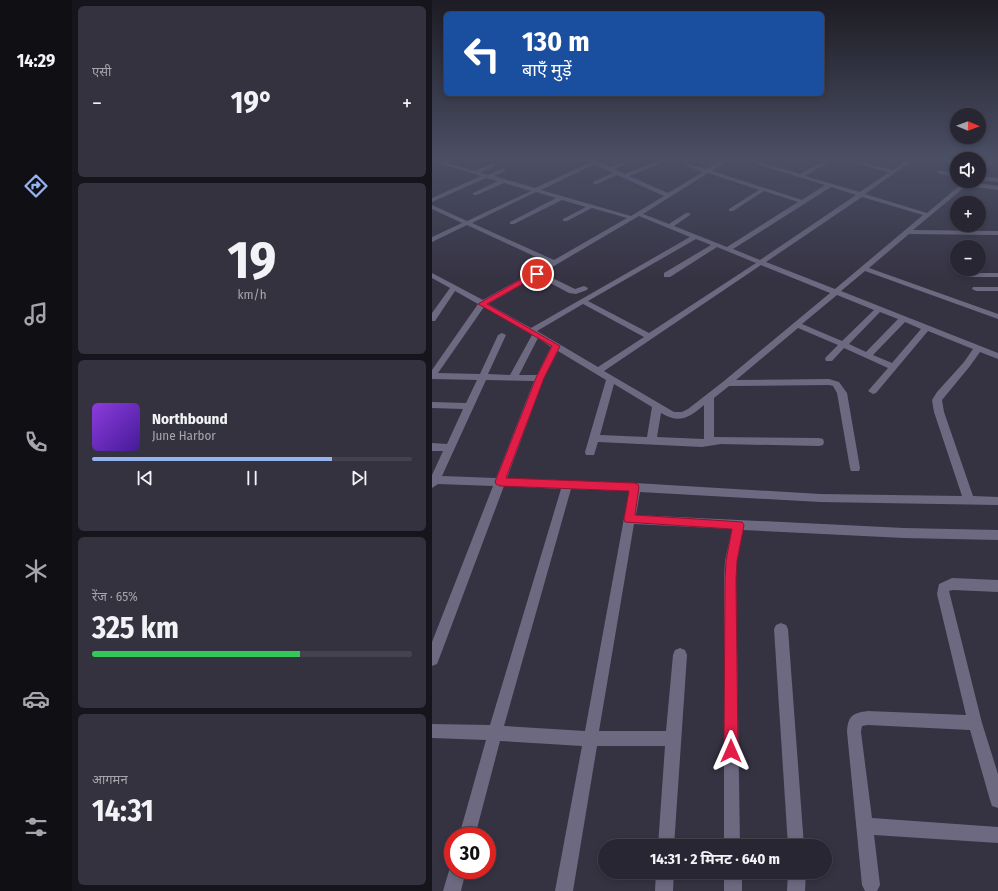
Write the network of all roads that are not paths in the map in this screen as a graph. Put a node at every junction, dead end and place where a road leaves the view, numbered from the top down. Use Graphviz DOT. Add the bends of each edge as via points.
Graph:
graph roads {
  1 [pos="516,200"];
  2 [pos="558,200"];
  3 [pos="567,200"];
  4 [pos="661,200"];
  5 [pos="747,200"];
  6 [pos="796,200"];
  7 [pos="807,200"];
  8 [pos="853,200"];
  9 [pos="879,200"];
  10 [pos="947,200"];
  11 [pos="803,202"];
  12 [pos="432,206"];
  13 [pos="592,206"];
  14 [pos="731,210"];
  15 [pos="688,214"];
  16 [pos="928,215"];
  17 [pos="635,216"];
  18 [pos="565,220"];
  19 [pos="468,223"];
  20 [pos="512,223"];
  21 [pos="670,227"];
  22 [pos="908,232"];
  23 [pos="998,233"];
  24 [pos="695,237"];
  25 [pos="432,240"];
  26 [pos="716,245"];
  27 [pos="727,250"];
  28 [pos="555,263"];
  29 [pos="760,263"];
  30 [pos="864,268"];
  31 [pos="537,274"];
  32 [pos="667,275"];
  33 [pos="986,275"];
  34 [pos="998,275"];
  35 [pos="433,279"];
  36 [pos="454,288"];
  37 [pos="584,288"];
  38 [pos="976,288"];
  39 [pos="998,289"];
  40 [pos="834,292"];
  41 [pos="582,301"];
  42 [pos="482,304"];
  43 [pos="879,309"];
  44 [pos="998,317"];
  45 [pos="432,319"];
  46 [pos="903,319"];
  47 [pos="796,324"];
  48 [pos="926,328"];
  49 [pos="533,332"];
  50 [pos="502,335"];
  51 [pos="650,337"];
  52 [pos="845,344"];
  53 [pos="556,346"];
  54 [pos="978,348"];
  55 [pos="868,355"];
  56 [pos="998,356"];
  57 [pos="829,359"];
  58 [pos="894,367"];
  59 [pos="598,371"];
  60 [pos="432,376"];
  61 [pos="483,376"];
  62 [pos="513,377"];
  63 [pos="540,378"];
  64 [pos="610,378"];
  65 [pos="727,383"];
  66 [pos="873,391"];
  67 [pos="710,397"];
  68 [pos="432,405"];
  69 [pos="470,406"];
  70 [pos="657,406"];
  71 [pos="594,438"];
  72 [pos="651,441"];
  73 [pos="709,442"];
  74 [pos="819,442"];
  75 [pos="432,446"];
  76 [pos="450,448"];
  77 [pos="590,452"];
  78 [pos="855,468"];
  79 [pos="434,482"];
  80 [pos="500,482"];
  81 [pos="567,485"];
  82 [pos="634,487"];
  83 [pos="969,501"];
  84 [pos="998,501"];
  85 [pos="629,519"];
  86 [pos="738,525"];
  87 [pos="998,535"];
  88 [pos="998,586"];
  89 [pos="781,629"];
  90 [pos="680,655"];
  91 [pos="432,659"];
  92 [pos="975,723"];
  93 [pos="432,731"];
  94 [pos="495,733"];
  95 [pos="673,738"];
  96 [pos="591,739"];
  97 [pos="992,760"];
  98 [pos="998,800"];
  99 [pos="865,826"];
  100 [pos="469,827"];
  101 [pos="998,836"];
  102 [pos="666,839"];
  103 [pos="732,839"];
  104 [pos="796,839"];
  105 [pos="455,879"];
  106 [pos="665,879"];
  107 [pos="733,879"];
  108 [pos="797,879"];
  109 [pos="871,885"];
  110 [pos="452,891"];
  111 [pos="564,891"];
  112 [pos="664,891"];
  113 [pos="733,891"];
  114 [pos="796,891"];
  1 -- 19 [label="street"];
  2 -- 20 [label="street"];
  3 -- 13 [label="street"];
  4 -- 17 [label="street"];
  5 -- 14 [label="street"];
  6 -- 11 [label="street"];
  7 -- 11 [label="street"];
  8 -- 29 [label="street"];
  9 -- 16 [label="street"];
  10 -- 16 [label="street"];
  11 -- 27 [label="street"];
  12 -- 19 [label="street"];
  13 -- 17 [label="street"];
  13 -- 18 [label="street"];
  15 -- 21 [label="street"];
  16 -- 22 [label="street"];
  17 -- 21 [label="street"];
  17 -- 28 [label="street"];
  19 -- 25 [label="street"];
  19 -- 28 [label="street"];
  21 -- 24 [label="street"];
  22 -- 23 [label="street"];
  22 -- 30 [label="street"];
  24 -- 26 [label="street"];
  24 -- 41 [label="street"];
  26 -- 27 [label="street"];
  26 -- 32 [label="street"];
  27 -- 29 [label="street"];
  28 -- 31 [label="street"];
  29 -- 40 [label="street"];
  29 -- 51 [label="street"];
  30 -- 40 [label="street"];
  30 -- 44 [label="street"];
  31 -- 37 [label="street" via="572,291"];
  31 -- 42 [label="street"];
  33 -- 34 [label="street"];
  35 -- 36 [label="street"];
  36 -- 42 [label="street"];
  36 -- 45 [label="street"];
  38 -- 39 [label="street"];
  40 -- 43 [label="street"];
  40 -- 47 [label="street"];
  41 -- 49 [label="street"];
  41 -- 51 [label="street"];
  42 -- 49 [label="street"];
  42 -- 60 [label="street"];
  43 -- 46 [label="street"];
  43 -- 52 [label="street"];
  46 -- 48 [label="street"];
  46 -- 55 [label="street"];
  47 -- 52 [label="street"];
  47 -- 65 [label="street"];
  48 -- 54 [label="street"];
  48 -- 58 [label="street"];
  49 -- 53 [label="street"];
  49 -- 62 [label="street"];
  50 -- 61 [label="street"];
  51 -- 59 [label="street"];
  52 -- 55 [label="street"];
  52 -- 57 [label="street"];
  53 -- 59 [label="street"];
  53 -- 63 [label="street"];
  54 -- 56 [label="street"];
  54 -- 83 [label="street" via="937,400"];
  55 -- 58 [label="street"];
  58 -- 66 [label="street"];
  59 -- 64 [label="street"];
  60 -- 61 [label="street"];
  61 -- 62 [label="street"];
  61 -- 69 [label="street"];
  62 -- 63 [label="street"];
  63 -- 80 [label="street"];
  64 -- 70 [label="street"];
  64 -- 71 [label="street"];
  65 -- 67 [label="street"];
  65 -- 78 [label="street" via="836,384 842,393"];
  67 -- 70 [label="street" via="691,412 679,416"];
  67 -- 73 [label="street"];
  68 -- 69 [label="street"];
  69 -- 76 [label="street"];
  70 -- 72 [label="street"];
  71 -- 72 [label="street"];
  71 -- 77 [label="street"];
  72 -- 73 [label="street"];
  73 -- 74 [label="street"];
  75 -- 76 [label="street"];
  76 -- 79 [label="street"];
  79 -- 80 [label="street"];
  80 -- 81 [label="street"];
  80 -- 91 [label="street"];
  81 -- 82 [label="street"];
  81 -- 94 [label="street"];
  82 -- 83 [label="street" via="805,497"];
  82 -- 85 [label="street"];
  83 -- 84 [label="street"];
  85 -- 86 [label="street"];
  85 -- 96 [label="street"];
  86 -- 87 [label="street"];
  86 -- 103 [label="street" via="730,587"];
  88 -- 92 [label="street" via="952,584 944,588 943,594"];
  89 -- 104 [label="street"];
  90 -- 95 [label="street"];
  92 -- 97 [label="street"];
  92 -- 99 [label="street" via="868,718 855,722"];
  93 -- 94 [label="street"];
  94 -- 96 [label="street"];
  94 -- 100 [label="street"];
  95 -- 96 [label="street"];
  95 -- 102 [label="street"];
  96 -- 111 [label="street"];
  97 -- 98 [label="street"];
  99 -- 101 [label="street"];
  99 -- 109 [label="street"];
  105 -- 110 [label="street"];
  106 -- 112 [label="street"];
  107 -- 113 [label="street"];
  108 -- 114 [label="street"];
}
